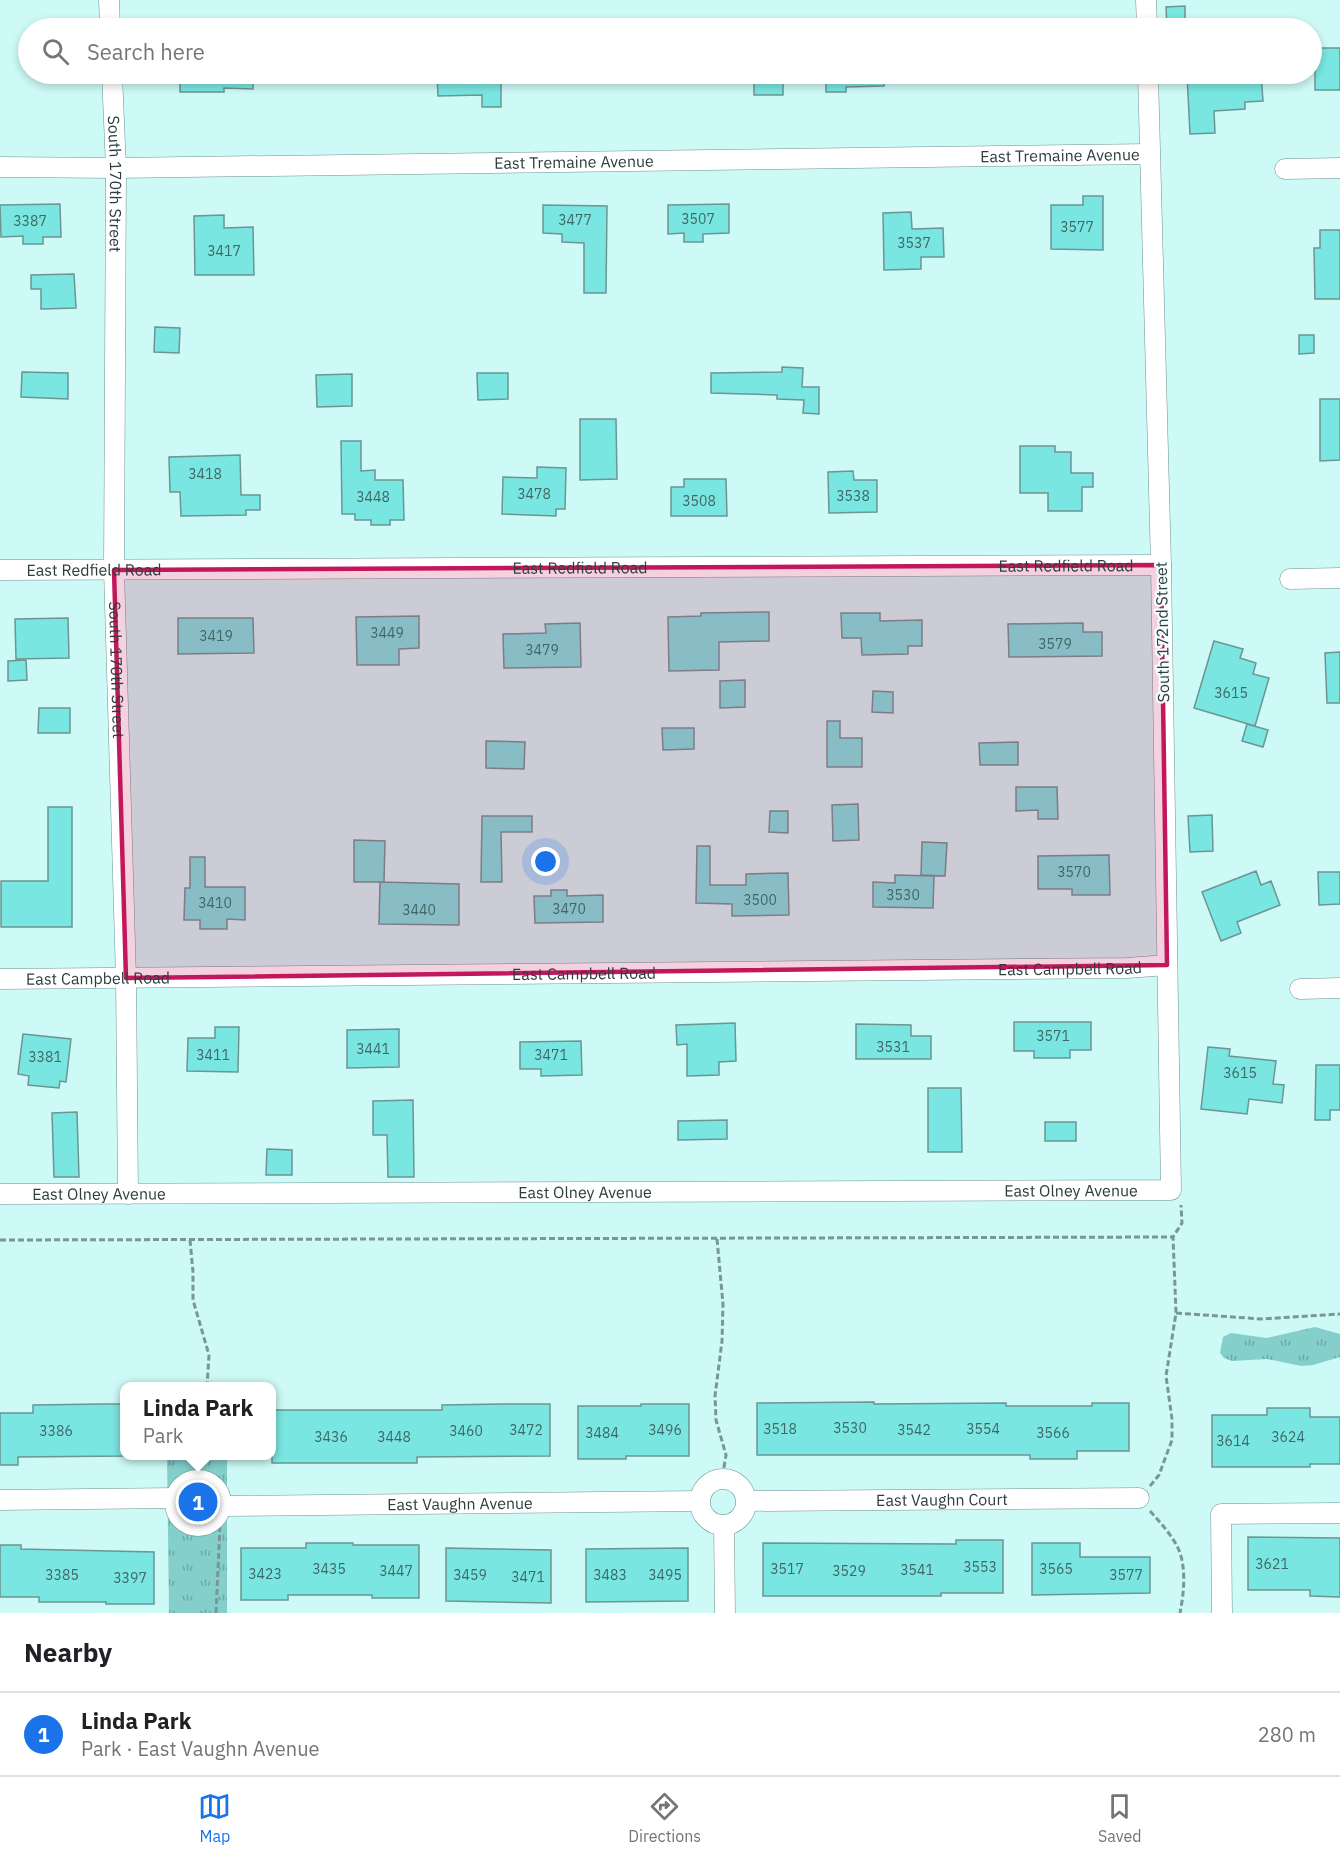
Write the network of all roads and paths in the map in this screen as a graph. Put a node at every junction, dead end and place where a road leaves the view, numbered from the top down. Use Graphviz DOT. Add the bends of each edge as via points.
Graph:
graph roads {
  1 [pos="109,0"];
  2 [pos="1146,0"];
  3 [pos="110,18"];
  4 [pos="1147,18"];
  5 [pos="112,84"];
  6 [pos="1148,84"];
  7 [pos="1149,154"];
  8 [pos="0,167"];
  9 [pos="116,168"];
  10 [pos="1340,168"];
  11 [pos="1285,169"];
  12 [pos="1161,565"];
  13 [pos="0,570"];
  14 [pos="114,570"];
  15 [pos="1340,578"];
  16 [pos="1290,579"];
  17 [pos="1167,965"];
  18 [pos="126,978"];
  19 [pos="0,979"];
  20 [pos="1340,988"];
  21 [pos="1300,989"];
  22 [pos="1171,1190"];
  23 [pos="0,1194"];
  24 [pos="128,1194"];
  25 [pos="717,1239"];
  26 [pos="0,1240"];
  27 [pos="190,1240"];
  28 [pos="1176,1313"];
  29 [pos="1340,1314"];
  30 [pos="207,1382"];
  31 [pos="196,1460"];
  32 [pos="722,1479"];
  33 [pos="198,1480"];
  34 [pos="175,1498"];
  35 [pos="1139,1498"];
  36 [pos="0,1500"];
  37 [pos="700,1501"];
  38 [pos="746,1501"];
  39 [pos="218,1512"];
  40 [pos="1340,1513"];
  41 [pos="724,1525"];
  42 [pos="216,1613"];
  43 [pos="725,1613"];
  44 [pos="1180,1613"];
  45 [pos="1222,1613"];
  1 -- 3 [label="street"];
  2 -- 4 [label="street"];
  5 -- 9 [label="street, South 170th Street"];
  6 -- 7 [label="street, South 172nd Street"];
  7 -- 9 [label="street, East Tremaine Avenue"];
  7 -- 12 [label="street, South 172nd Street"];
  8 -- 9 [label="street, East Tremaine Avenue"];
  9 -- 14 [label="street, South 170th Street"];
  10 -- 11 [label="street"];
  12 -- 14 [label="street, East Redfield Road"];
  12 -- 17 [label="street, South 172nd Street"];
  13 -- 14 [label="street, East Redfield Road"];
  14 -- 18 [label="street, South 170th Street"];
  15 -- 16 [label="street"];
  17 -- 18 [label="street, East Campbell Road" via="1103,969"];
  17 -- 22 [label="street, South 172nd Street"];
  18 -- 19 [label="street, East Campbell Road"];
  18 -- 24 [label="street, South 170th Street"];
  20 -- 21 [label="street"];
  22 -- 24 [label="street, East Olney Avenue"];
  23 -- 24 [label="street, East Olney Avenue"];
  25 -- 27 [label="path"];
  25 -- 28 [label="path" via="1173,1237"];
  25 -- 32 [label="path" via="723,1304 715,1396 716,1419 726,1455"];
  26 -- 27 [label="path"];
  27 -- 30 [label="path" via="193,1300 209,1355"];
  28 -- 29 [label="path" via="1261,1319"];
  28 -- 35 [label="path" via="1166,1376 1172,1440 1159,1475"];
  31 -- 33 [label="path"];
  32 -- 37 [label="street" via="707,1486"];
  32 -- 38 [label="street" via="741,1487"];
  33 -- 34 [label="street" via="184,1485"];
  33 -- 39 [label="street" via="215,1488 220,1498"];
  34 -- 36 [label="street"];
  34 -- 39 [label="street" via="177,1513 190,1524 204,1524"];
  35 -- 38 [label="street, East Vaughn Court"];
  35 -- 44 [label="path" via="1179,1549 1184,1594"];
  37 -- 39 [label="street, East Vaughn Avenue"];
  37 -- 41 [label="street" via="708,1519"];
  38 -- 41 [label="street" via="739,1519"];
  39 -- 42 [label="path"];
  40 -- 45 [label="street" via="1221,1514"];
  41 -- 43 [label="street"];
}
